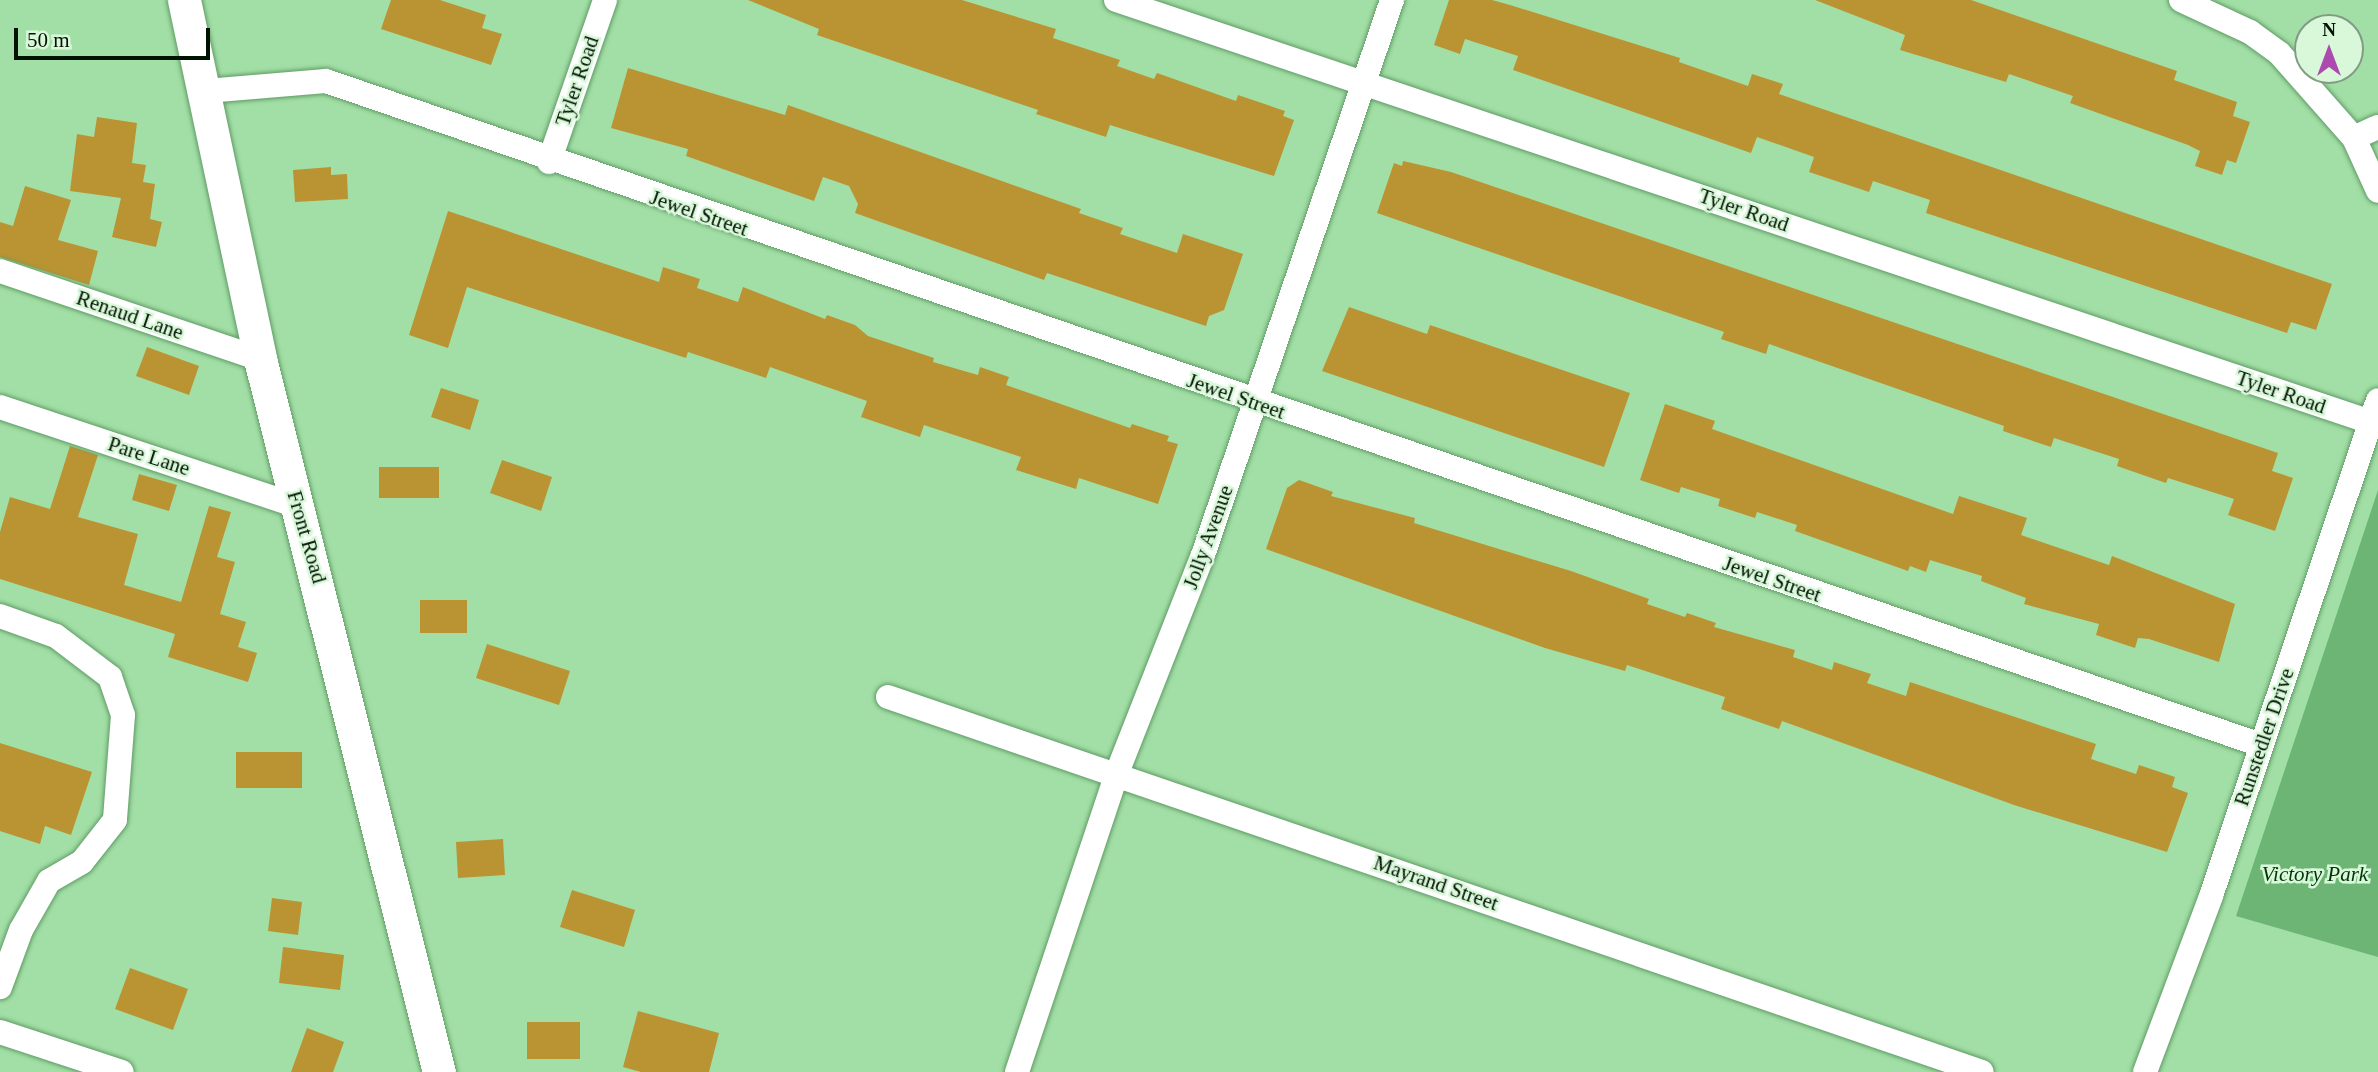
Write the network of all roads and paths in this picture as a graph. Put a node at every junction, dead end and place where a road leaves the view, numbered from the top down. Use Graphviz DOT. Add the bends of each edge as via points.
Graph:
graph roads {
  1 [pos="184,0"];
  2 [pos="605,0"];
  3 [pos="1116,0"];
  4 [pos="1392,0"];
  5 [pos="2181,0"];
  6 [pos="1364,81"];
  7 [pos="206,91"];
  8 [pos="2378,127"];
  9 [pos="2354,138"];
  10 [pos="549,162"];
  11 [pos="2378,191"];
  12 [pos="0,271"];
  13 [pos="260,359"];
  14 [pos="1255,403"];
  15 [pos="0,407"];
  16 [pos="2374,411"];
  17 [pos="297,506"];
  18 [pos="0,616"];
  19 [pos="888,697"];
  20 [pos="2261,745"];
  21 [pos="1117,773"];
  22 [pos="0,987"];
  23 [pos="0,1032"];
  24 [pos="122,1072"];
  25 [pos="439,1072"];
  26 [pos="1017,1072"];
  27 [pos="1982,1072"];
  28 [pos="2145,1072"];
  1 -- 7 [label="main road, Front Road"];
  2 -- 10 [label="street, Tyler Road"];
  3 -- 6 [label="street, Tyler Road"];
  4 -- 6 [label="street, Jolly Avenue"];
  5 -- 9 [label="street" via="2250,32 2279,53"];
  6 -- 14 [label="street, Jolly Avenue"];
  6 -- 16 [label="street, Tyler Road"];
  7 -- 10 [label="street, Jewel Street" via="326,81"];
  7 -- 13 [label="main road, Front Road"];
  8 -- 9 [label="street"];
  9 -- 11 [label="street"];
  10 -- 14 [label="street, Jewel Street"];
  12 -- 13 [label="street, Renaud Lane"];
  13 -- 17 [label="main road, Front Road"];
  14 -- 20 [label="street, Jewel Street"];
  14 -- 21 [label="street, Jolly Avenue" via="1200,563"];
  15 -- 17 [label="street, Pare Lane"];
  16 -- 20 [label="street, Runstedler Drive"];
  17 -- 25 [label="main road, Front Road"];
  18 -- 22 [label="street" via="56,636 110,677 123,715 115,820 82,862 49,881 21,930"];
  19 -- 21 [label="street, Mayrand Street"];
  20 -- 28 [label="street, Runstedler Drive"];
  21 -- 26 [label="street, Jolly Avenue"];
  21 -- 27 [label="street, Mayrand Street"];
  23 -- 24 [label="street"];
}
